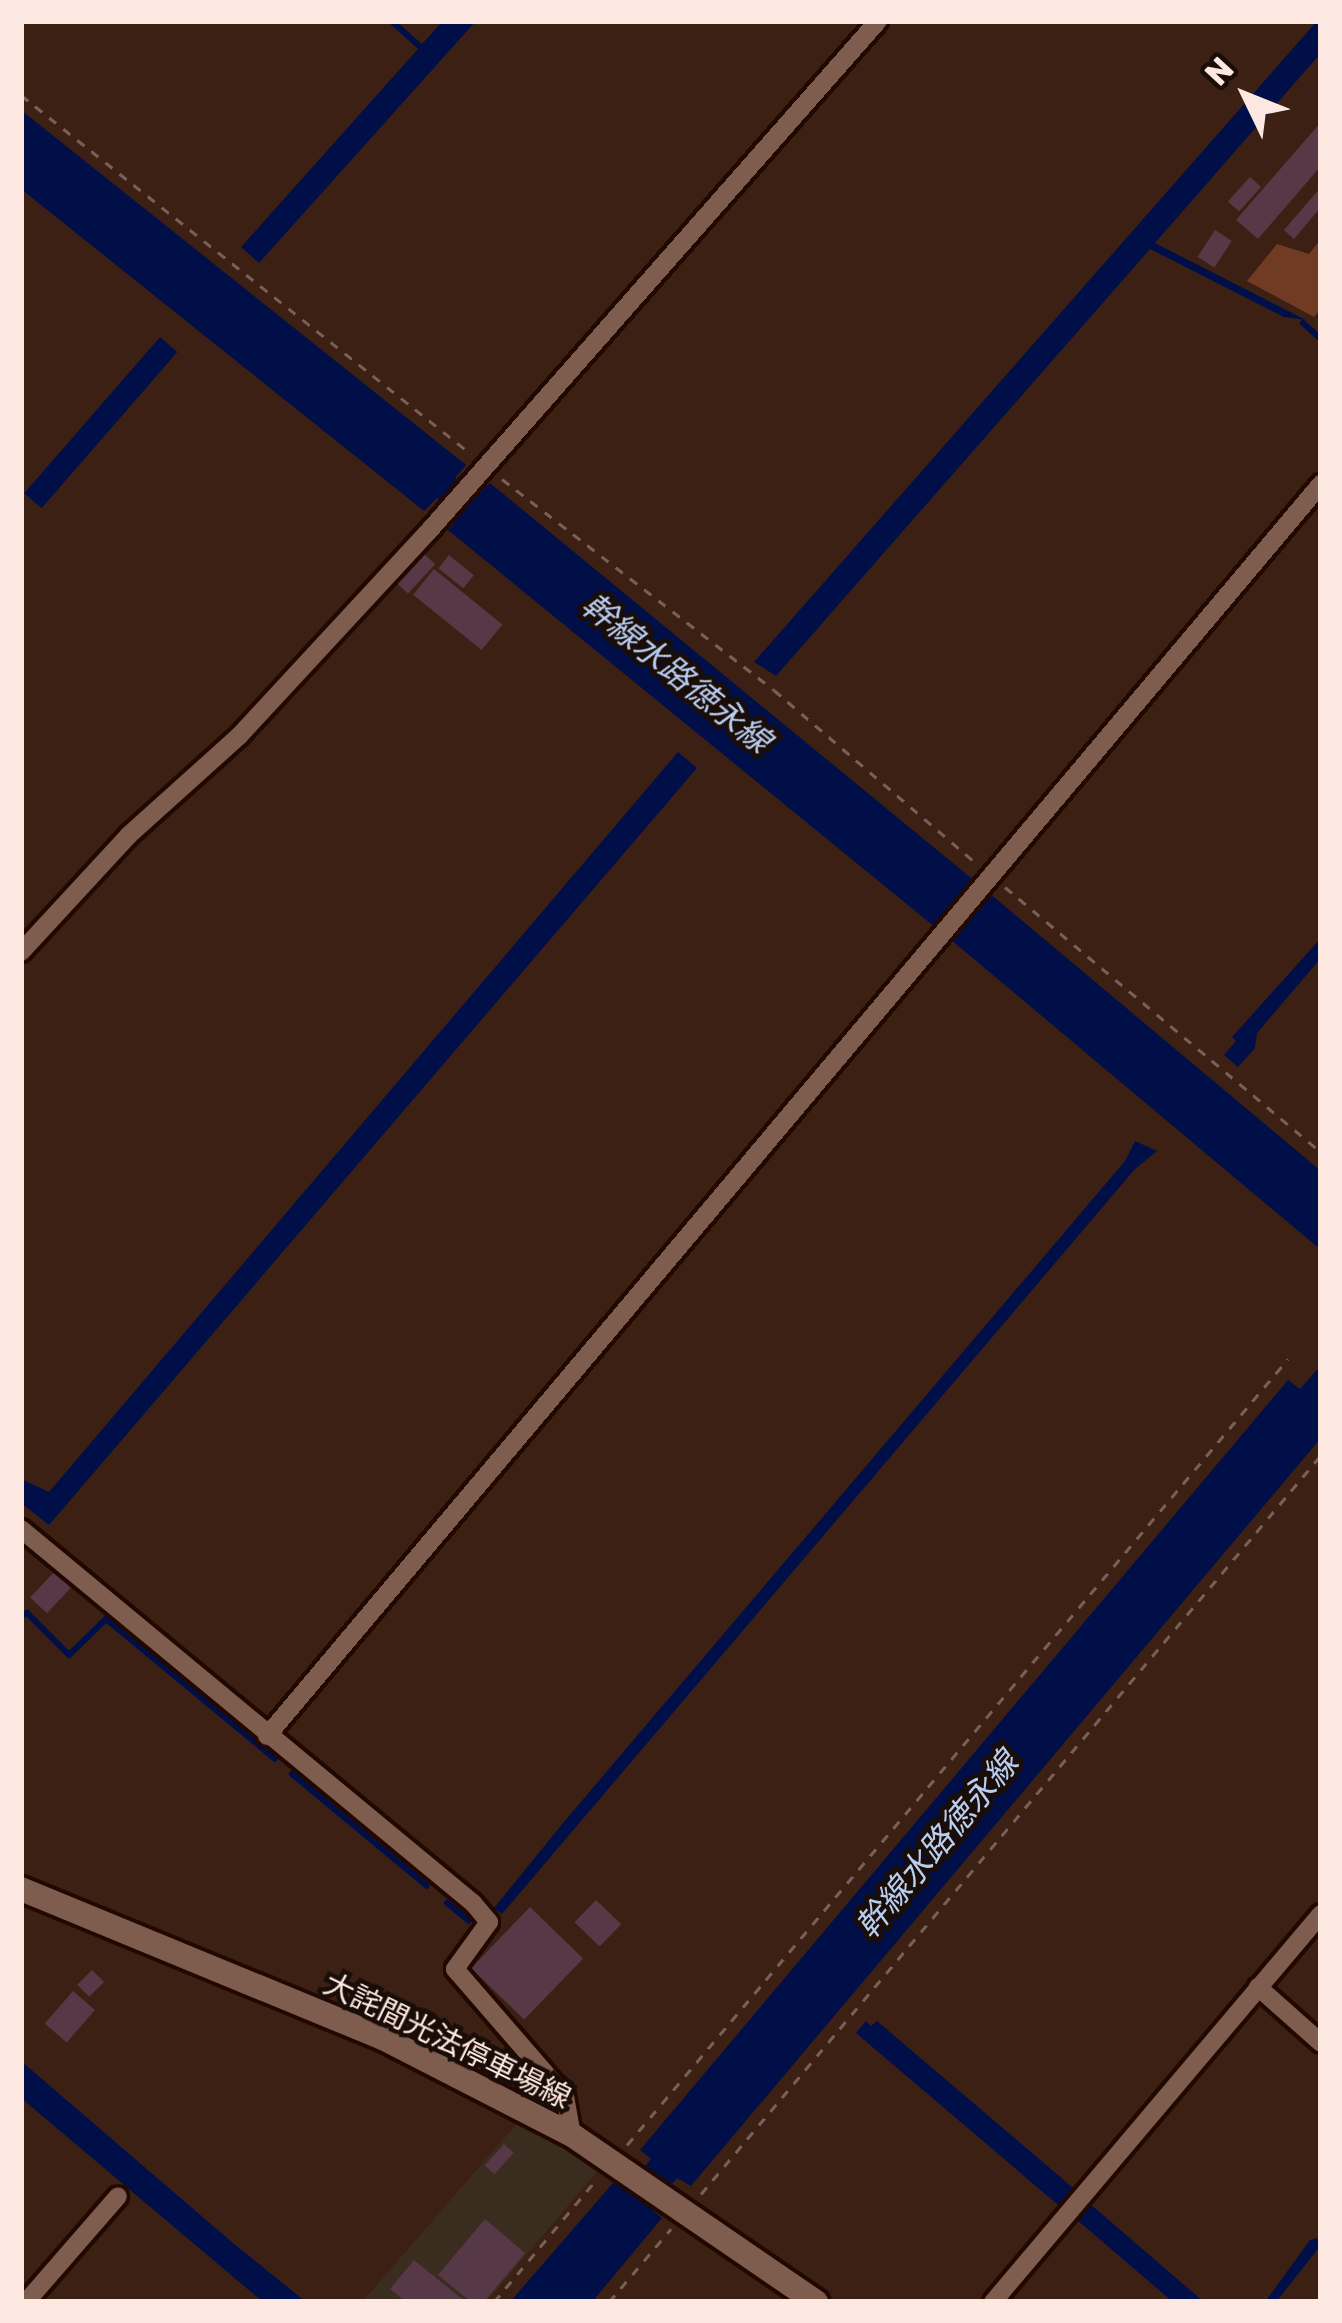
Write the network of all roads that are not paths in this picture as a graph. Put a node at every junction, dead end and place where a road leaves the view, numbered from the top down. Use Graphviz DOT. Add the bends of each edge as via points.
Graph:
graph roads {
  1 [pos="878,21"];
  2 [pos="1321,484"];
  3 [pos="21,952"];
  4 [pos="21,1528"];
  5 [pos="267,1736"];
  6 [pos="21,1889"];
  7 [pos="1321,1914"];
  8 [pos="1258,1988"];
  9 [pos="1321,2043"];
  10 [pos="572,2135"];
  11 [pos="118,2195"];
  12 [pos="26,2302"];
  13 [pos="816,2302"];
  14 [pos="993,2302"];
  1 -- 3 [label="street" via="444,514 238,736"];
  2 -- 5 [label="street"];
  4 -- 5 [label="street"];
  5 -- 10 [label="street" via="489,1922 454,1970 565,2096"];
  6 -- 10 [label="main road, 大詫間光法停車場線" via="383,2038"];
  7 -- 8 [label="street"];
  8 -- 9 [label="street"];
  8 -- 14 [label="street"];
  10 -- 13 [label="main road, 大詫間光法停車場線"];
  11 -- 12 [label="street"];
}
